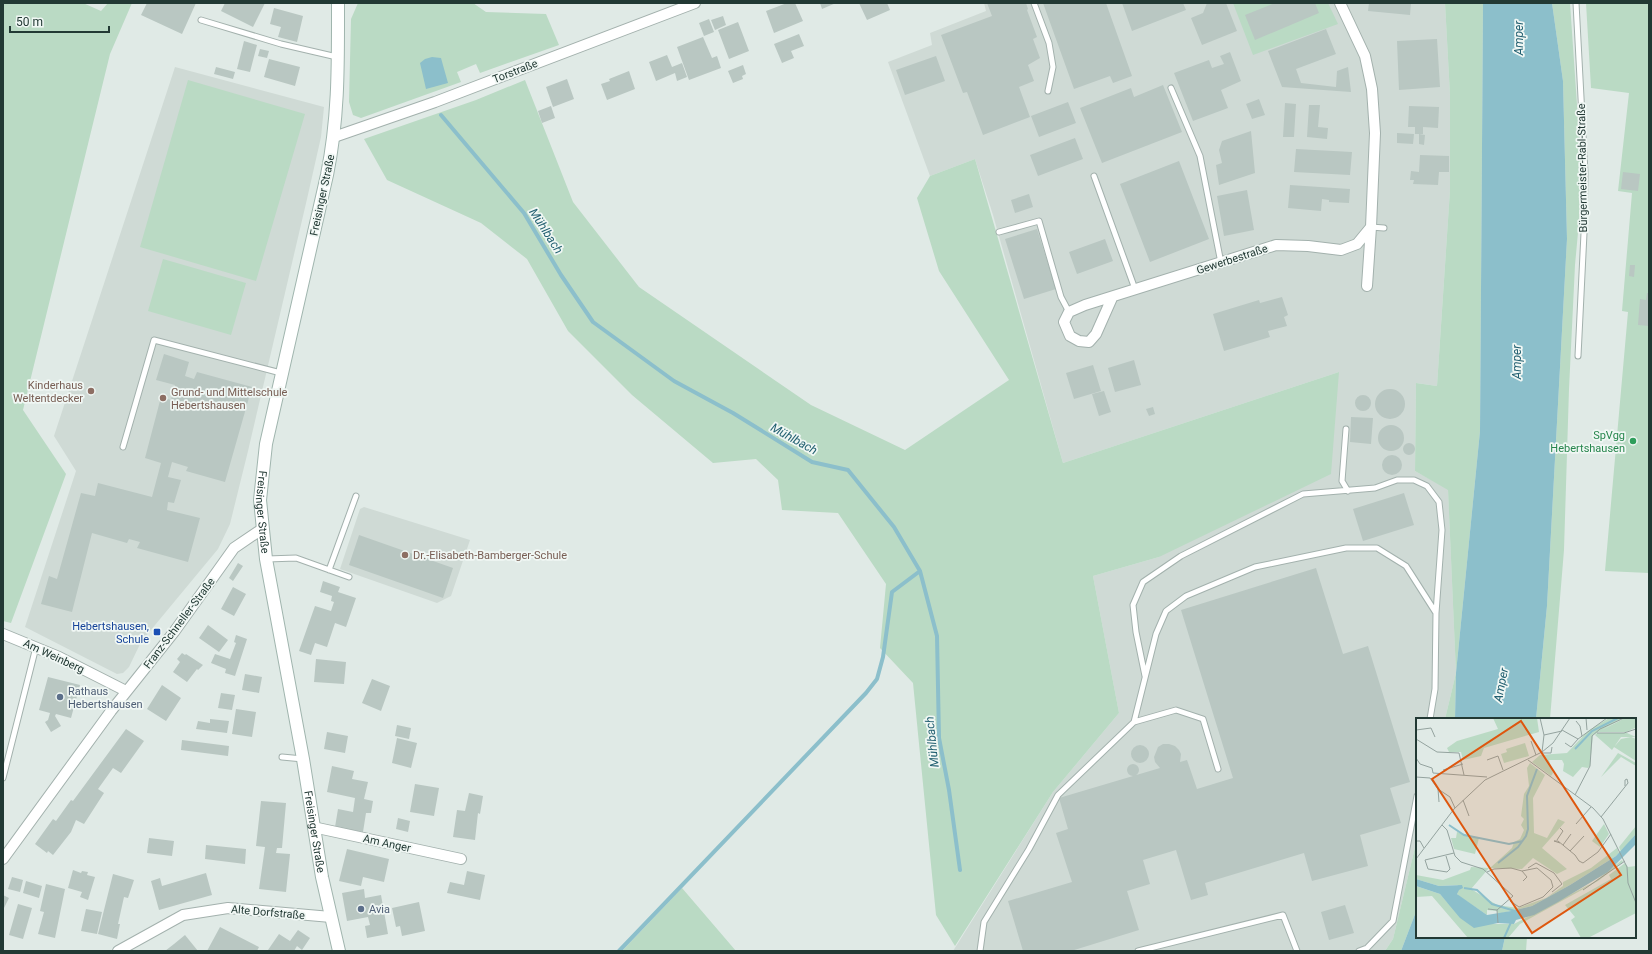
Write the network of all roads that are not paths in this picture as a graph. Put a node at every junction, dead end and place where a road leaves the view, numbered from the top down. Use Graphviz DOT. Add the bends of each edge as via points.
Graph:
graph roads {
  1 [pos="339,3"];
  2 [pos="695,3"];
  3 [pos="1034,3"];
  4 [pos="1340,3"];
  5 [pos="1576,3"];
  6 [pos="201,20"];
  7 [pos="338,58"];
  8 [pos="1171,88"];
  9 [pos="1048,91"];
  10 [pos="334,137"];
  11 [pos="1094,176"];
  12 [pos="1371,227"];
  13 [pos="1384,228"];
  14 [pos="1000,232"];
  15 [pos="1221,262"];
  16 [pos="1367,286"];
  17 [pos="1135,290"];
  18 [pos="1112,298"];
  19 [pos="1069,312"];
  20 [pos="1578,356"];
  21 [pos="283,374"];
  22 [pos="1346,429"];
  23 [pos="123,447"];
  24 [pos="1348,491"];
  25 [pos="356,496"];
  26 [pos="262,529"];
  27 [pos="266,559"];
  28 [pos="329,570"];
  29 [pos="349,577"];
  30 [pos="1436,613"];
  31 [pos="3,634"];
  32 [pos="36,647"];
  33 [pos="1145,676"];
  34 [pos="126,691"];
  35 [pos="1430,718"];
  36 [pos="1134,722"];
  37 [pos="282,757"];
  38 [pos="303,759"];
  39 [pos="1218,769"];
  40 [pos="3,778"];
  41 [pos="1416,801"];
  42 [pos="313,827"];
  43 [pos="3,859"];
  44 [pos="461,859"];
  45 [pos="331,917"];
  46 [pos="118,951"];
  47 [pos="339,951"];
  48 [pos="980,951"];
  49 [pos="1138,951"];
  50 [pos="1297,951"];
  51 [pos="1359,951"];
  1 -- 7 [label="main road, Freisinger Straße"];
  2 -- 10 [label="street, Torstraße" via="421,107"];
  3 -- 9 [label="lane" via="1049,43 1053,67"];
  4 -- 12 [label="street" via="1365,56 1372,89 1375,133"];
  5 -- 20 [label="lane, Bürgermeister-Rabl-Straße" via="1584,173"];
  6 -- 7 [label="lane"];
  7 -- 10 [label="main road, Freisinger Straße"];
  8 -- 15 [label="lane" via="1200,156"];
  10 -- 21 [label="main road, Freisinger Straße"];
  11 -- 17 [label="lane"];
  12 -- 13 [label="lane"];
  12 -- 15 [label="street, Gewerbestraße" via="1357,244 1341,250 1276,245"];
  12 -- 16 [label="street"];
  14 -- 19 [label="lane" via="1039,221 1061,298"];
  15 -- 17 [label="street, Gewerbestraße"];
  17 -- 18 [label="street, Gewerbestraße"];
  18 -- 19 [label="street, Gewerbestraße"];
  18 -- 19 [label="street" via="1096,334 1089,342 1079,341 1070,336 1064,322"];
  21 -- 23 [label="lane" via="154,340"];
  21 -- 26 [label="main road, Freisinger Straße" via="266,444 260,500"];
  22 -- 24 [label="lane" via="1342,481"];
  24 -- 30 [label="lane" via="1374,488 1397,480 1414,480 1427,486 1439,502 1442,530"];
  24 -- 33 [label="lane" via="1303,494 1181,556 1143,582 1133,605"];
  25 -- 28 [label="lane"];
  26 -- 27 [label="main road, Freisinger Straße"];
  26 -- 34 [label="street, Franz-Schneller-Straße" via="234,548 170,637"];
  27 -- 28 [label="lane" via="296,558"];
  27 -- 38 [label="main road, Freisinger Straße"];
  28 -- 29 [label="lane"];
  30 -- 33 [label="lane" via="1406,566 1376,548 1346,548 1255,567 1186,596 1166,611 1156,634"];
  30 -- 35 [label="lane" via="1435,689"];
  31 -- 32 [label="street, Am Weinberg"];
  32 -- 34 [label="street, Am Weinberg"];
  32 -- 40 [label="lane"];
  33 -- 36 [label="lane"];
  34 -- 43 [label="street, Franz-Schneller-Straße"];
  36 -- 39 [label="lane" via="1176,710 1203,719"];
  36 -- 48 [label="lane" via="1058,795 1029,849 984,922"];
  37 -- 38 [label="lane"];
  38 -- 42 [label="main road, Freisinger Straße"];
  41 -- 51 [label="lane" via="1393,921 1367,948"];
  42 -- 44 [label="street, Am Anger"];
  42 -- 45 [label="main road, Freisinger Straße"];
  45 -- 46 [label="street, Alte Dorfstraße" via="228,908 183,915"];
  45 -- 47 [label="main road, Freisinger Straße"];
  49 -- 50 [label="lane" via="1283,915"];
}
